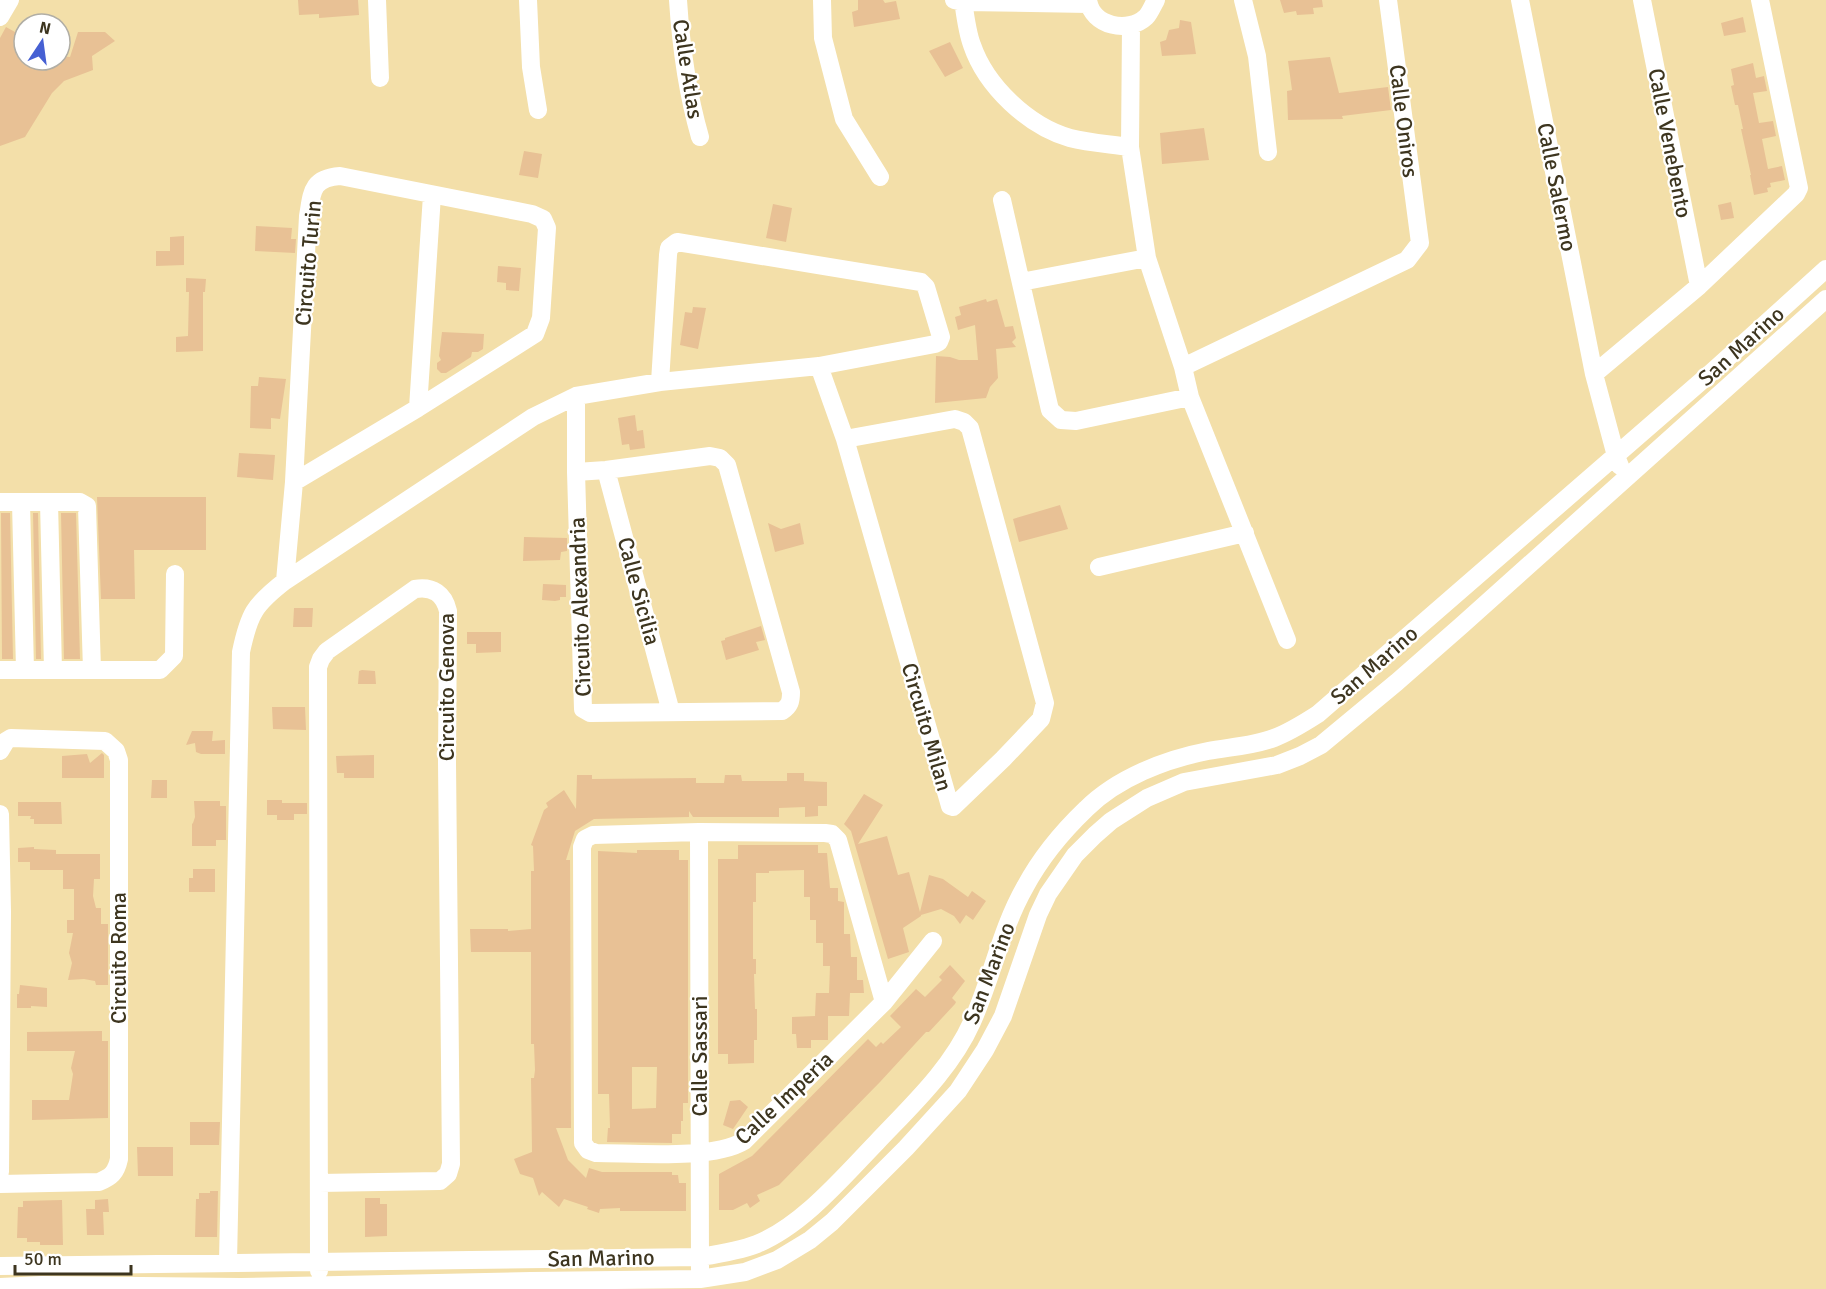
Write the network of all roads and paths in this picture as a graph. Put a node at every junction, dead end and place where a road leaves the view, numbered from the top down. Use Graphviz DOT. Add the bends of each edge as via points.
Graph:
graph roads {
  1 [pos="10,0"];
  2 [pos="377,0"];
  3 [pos="528,0"];
  4 [pos="678,0"];
  5 [pos="822,0"];
  6 [pos="1155,0"];
  7 [pos="1243,0"];
  8 [pos="1388,0"];
  9 [pos="1520,0"];
  10 [pos="1642,0"];
  11 [pos="1760,0"];
  12 [pos="960,1"];
  13 [pos="1089,2"];
  14 [pos="0,17"];
  15 [pos="1131,26"];
  16 [pos="380,78"];
  17 [pos="538,110"];
  18 [pos="700,137"];
  19 [pos="1130,147"];
  20 [pos="1268,152"];
  21 [pos="880,177"];
  22 [pos="432,195"];
  23 [pos="1002,200"];
  24 [pos="1147,258"];
  25 [pos="1826,269"];
  26 [pos="1021,282"];
  27 [pos="1699,286"];
  28 [pos="1826,299"];
  29 [pos="819,366"];
  30 [pos="1183,367"];
  31 [pos="1594,374"];
  32 [pos="660,382"];
  33 [pos="576,396"];
  34 [pos="1190,397"];
  35 [pos="418,408"];
  36 [pos="845,439"];
  37 [pos="1616,456"];
  38 [pos="606,470"];
  39 [pos="576,472"];
  40 [pos="1626,478"];
  41 [pos="294,482"];
  42 [pos="0,502"];
  43 [pos="21,502"];
  44 [pos="49,502"];
  45 [pos="1245,533"];
  46 [pos="1099,567"];
  47 [pos="175,574"];
  48 [pos="285,581"];
  49 [pos="1287,640"];
  50 [pos="0,662"];
  51 [pos="0,670"];
  52 [pos="25,670"];
  53 [pos="53,670"];
  54 [pos="92,670"];
  55 [pos="671,712"];
  56 [pos="0,751"];
  57 [pos="0,814"];
  58 [pos="699,832"];
  59 [pos="933,941"];
  60 [pos="884,1002"];
  61 [pos="699,1153"];
  62 [pos="0,1172"];
  63 [pos="319,1183"];
  64 [pos="0,1184"];
  65 [pos="817,1203"];
  66 [pos="832,1222"];
  67 [pos="700,1257"];
  68 [pos="318,1261"];
  69 [pos="228,1262"];
  70 [pos="0,1266"];
  71 [pos="700,1279"];
  72 [pos="320,1285"];
  73 [pos="0,1287"];
  74 [pos="241,1288"];
  1 -- 14 [label="street"];
  2 -- 16 [label="street"];
  3 -- 17 [label="street" via="531,67"];
  4 -- 18 [label="street, Calle Atlas" via="689,98"];
  5 -- 21 [label="street" via="823,38 844,119"];
  6 -- 15 [label="street" via="1147,16"];
  7 -- 20 [label="street" via="1257,56"];
  8 -- 30 [label="street, Calle Oniros" via="1420,243 1407,260"];
  9 -- 31 [label="street, Calle Salermo"];
  10 -- 27 [label="street, Calle Venebento"];
  11 -- 27 [label="street" via="1799,188"];
  12 -- 13 [label="street"];
  12 -- 19 [label="street" via="972,45 985,72 1007,100 1033,121 1070,138"];
  13 -- 15 [label="street" via="1097,17 1113,26"];
  15 -- 19 [label="street"];
  19 -- 24 [label="street"];
  22 -- 35 [label="street"];
  22 -- 35 [label="street, Circuito Turin" via="532,214 543,219 547,228 538,330"];
  22 -- 41 [label="street, Circuito Turin" via="340,176 320,180 315,186 308,216"];
  23 -- 26 [label="street"];
  24 -- 26 [label="street"];
  24 -- 30 [label="street"];
  25 -- 37 [label="street, San Marino"];
  26 -- 34 [label="street" via="1050,410 1061,420 1076,421"];
  27 -- 31 [label="street"];
  28 -- 40 [label="street, San Marino"];
  29 -- 32 [label="street"];
  29 -- 32 [label="street" via="939,342 941,337 926,287 915,280 681,241 672,244 668,255"];
  29 -- 36 [label="street, Circuito Milan"];
  30 -- 34 [label="street"];
  31 -- 37 [label="street, Calle Salermo"];
  32 -- 33 [label="street"];
  33 -- 39 [label="street, Circuito Alexandria"];
  33 -- 48 [label="street" via="533,417"];
  34 -- 45 [label="street"];
  35 -- 41 [label="street"];
  36 -- 36 [label="street, Circuito Milan" via="950,806 953,807 1041,719 1046,703 970,428 955,419"];
  37 -- 40 [label="street, Calle Salermo"];
  37 -- 65 [label="street, San Marino" via="1318,714 1273,738 1167,762 1128,779 1087,808 1045,856 1025,887 972,1024 953,1056 936,1080"];
  38 -- 39 [label="street"];
  38 -- 55 [label="street, Calle Sicilia"];
  38 -- 55 [label="street, Circuito Alexandria" via="710,456 728,465 791,693 791,701 782,711"];
  39 -- 55 [label="street, Circuito Alexandria" via="582,706 590,713"];
  40 -- 66 [label="street, San Marino" via="1321,745 1276,765 1184,782 1148,798 1095,835 1075,855 1048,894 1003,1016 973,1070 906,1148"];
  41 -- 48 [label="street, Circuito Turin"];
  42 -- 43 [label="street"];
  43 -- 44 [label="street"];
  43 -- 52 [label="street"];
  44 -- 53 [label="street"];
  44 -- 54 [label="street" via="80,502 87,506"];
  45 -- 46 [label="street"];
  45 -- 49 [label="street"];
  47 -- 54 [label="street" via="174,656 160,670"];
  48 -- 69 [label="street" via="263,598 248,621 241,652"];
  50 -- 51 [label="street"];
  51 -- 52 [label="street"];
  52 -- 53 [label="street"];
  53 -- 54 [label="street"];
  56 -- 64 [label="street, Circuito Roma" via="11,738 105,741 119,760 117,1169 99,1182"];
  57 -- 62 [label="street"];
  58 -- 60 [label="street" via="832,834 838,840"];
  58 -- 61 [label="street, Calle Sassari"];
  58 -- 61 [label="street, Calle Imperia" via="593,835 585,839 582,848 583,1143 596,1154"];
  59 -- 60 [label="street, Calle Imperia"];
  60 -- 61 [label="street, Calle Imperia" via="744,1141 734,1147"];
  61 -- 67 [label="street, Calle Sassari"];
  63 -- 63 [label="street, Circuito Genova" via="318,667 327,651 415,589 424,587 441,595 448,611 451,1164 440,1181"];
  63 -- 68 [label="street, Circuito Genova"];
  65 -- 66 [label="street"];
  65 -- 67 [label="street, San Marino" via="757,1244"];
  66 -- 71 [label="street, San Marino" via="777,1260 745,1272"];
  67 -- 68 [label="street, San Marino"];
  67 -- 71 [label="street, Calle Sassari"];
  68 -- 69 [label="street, San Marino"];
  68 -- 72 [label="street, Circuito Genova"];
  69 -- 70 [label="street, San Marino"];
  71 -- 72 [label="street, San Marino"];
  72 -- 74 [label="street, San Marino"];
  73 -- 74 [label="street, San Marino"];
}
